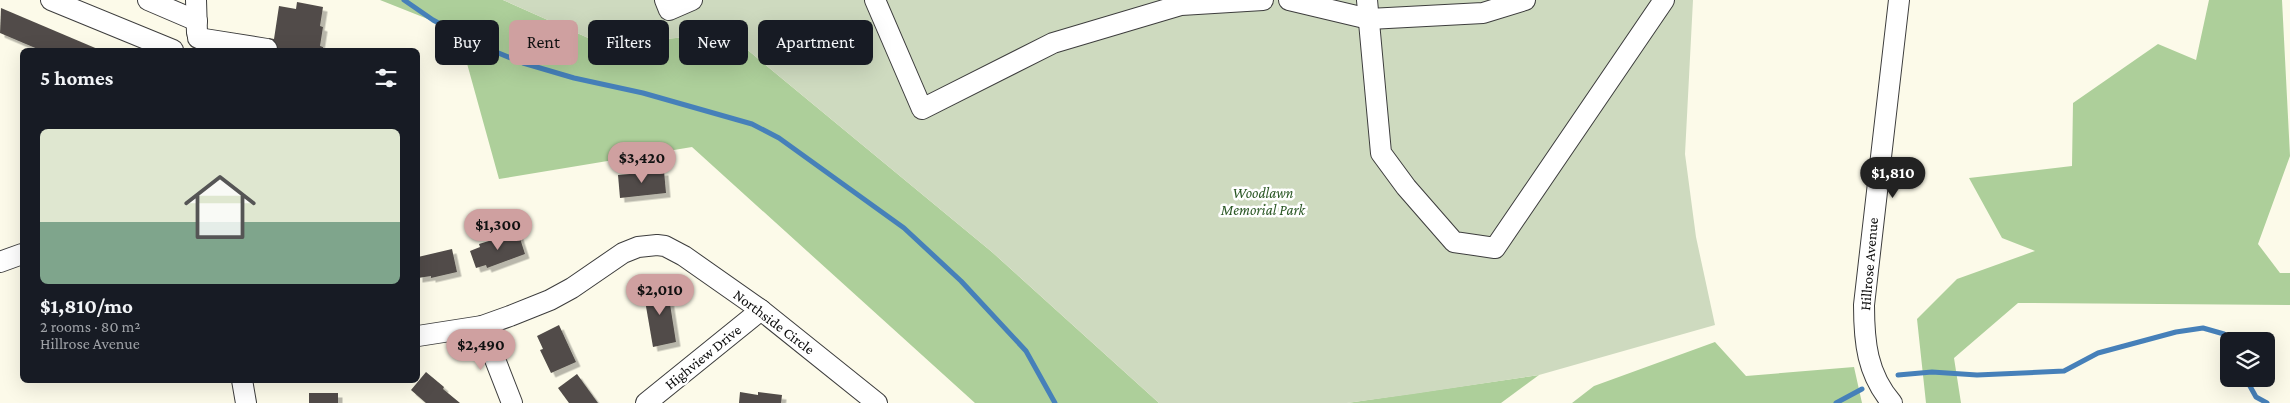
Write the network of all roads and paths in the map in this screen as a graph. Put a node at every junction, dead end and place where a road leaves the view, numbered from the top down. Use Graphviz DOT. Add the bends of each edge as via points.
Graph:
graph roads {
  1 [pos="51,0"];
  2 [pos="196,0"];
  3 [pos="665,0"];
  4 [pos="692,0"];
  5 [pos="875,0"];
  6 [pos="1263,0"];
  7 [pos="1289,0"];
  8 [pos="1525,0"];
  9 [pos="1664,0"];
  10 [pos="1899,0"];
  11 [pos="153,1"];
  12 [pos="1181,2"];
  13 [pos="1368,10"];
  14 [pos="198,36"];
  15 [pos="168,48"];
  16 [pos="262,48"];
  17 [pos="20,246"];
  18 [pos="0,248"];
  19 [pos="20,255"];
  20 [pos="0,262"];
  21 [pos="761,310"];
  22 [pos="482,326"];
  23 [pos="420,336"];
  24 [pos="243,383"];
  25 [pos="246,403"];
  26 [pos="512,403"];
  27 [pos="646,403"];
  28 [pos="877,403"];
  29 [pos="1892,403"];
  1 -- 15 [label="street"];
  2 -- 14 [label="street"];
  3 -- 4 [label="street" via="669,10"];
  5 -- 12 [label="street" via="922,110 1053,43"];
  6 -- 12 [label="street"];
  7 -- 13 [label="street"];
  8 -- 13 [label="street" via="1483,13"];
  9 -- 13 [label="street" via="1496,248 1454,242 1381,153"];
  10 -- 29 [label="street, Hillrose Avenue" via="1864,305 1864,335 1870,365 1880,388"];
  11 -- 14 [label="street"];
  14 -- 16 [label="street"];
  17 -- 18 [label="street"];
  19 -- 20 [label="street"];
  21 -- 22 [label="street, Northside Circle" via="673,250 648,245 623,253 550,300"];
  21 -- 27 [label="street, Highview Drive"];
  21 -- 28 [label="street, Northside Circle"];
  22 -- 23 [label="street, Northside Circle"];
  22 -- 26 [label="street"];
  24 -- 25 [label="street"];
}
